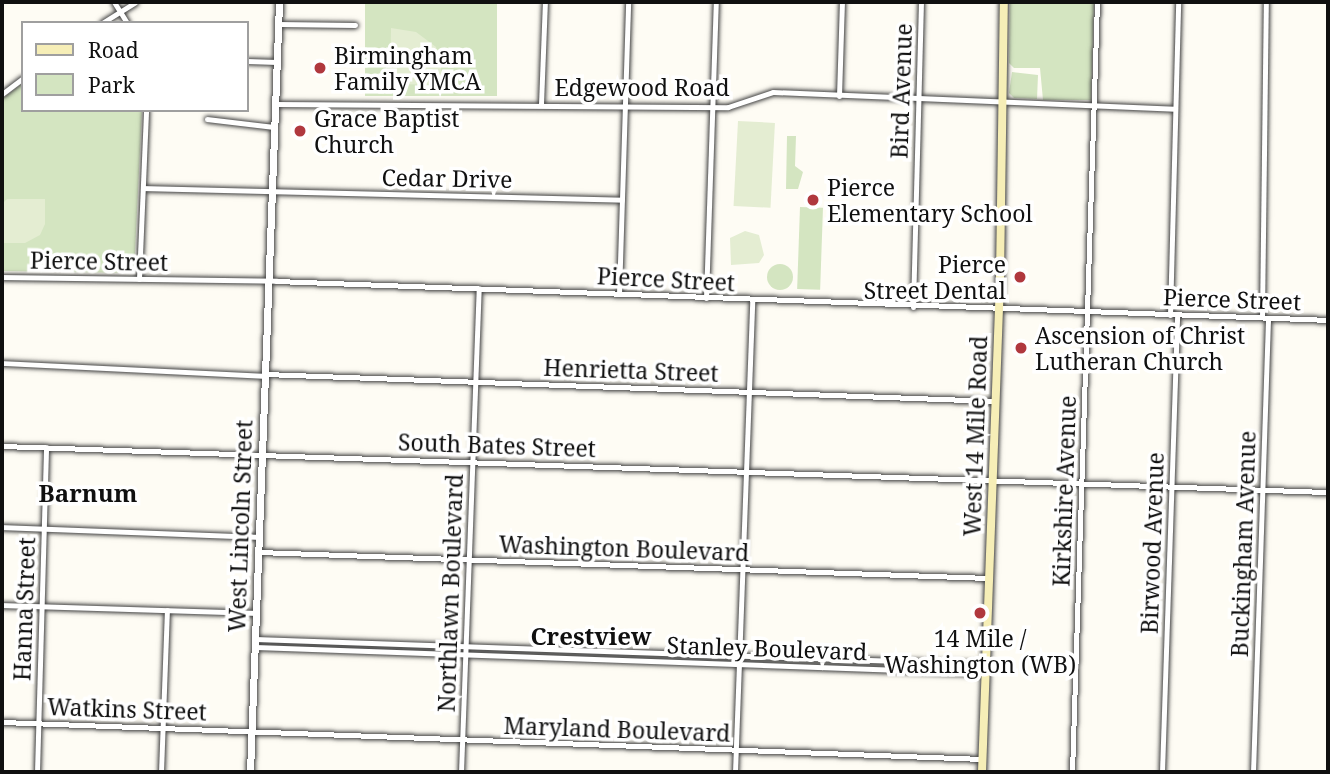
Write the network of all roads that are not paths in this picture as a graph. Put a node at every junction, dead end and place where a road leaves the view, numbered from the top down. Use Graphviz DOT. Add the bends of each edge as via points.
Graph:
graph roads {
  1 [pos="114,2"];
  2 [pos="135,2"];
  3 [pos="279,2"];
  4 [pos="545,2"];
  5 [pos="628,2"];
  6 [pos="716,2"];
  7 [pos="842,2"];
  8 [pos="921,2"];
  9 [pos="1004,2"];
  10 [pos="1097,2"];
  11 [pos="1178,2"];
  12 [pos="1266,2"];
  13 [pos="120,11"];
  14 [pos="105,21"];
  15 [pos="126,21"];
  16 [pos="278,24"];
  17 [pos="355,25"];
  18 [pos="248,61"];
  19 [pos="277,62"];
  20 [pos="21,80"];
  21 [pos="2,94"];
  22 [pos="839,96"];
  23 [pos="919,99"];
  24 [pos="1003,102"];
  25 [pos="275,104"];
  26 [pos="541,104"];
  27 [pos="625,105"];
  28 [pos="713,106"];
  29 [pos="1094,106"];
  30 [pos="1175,109"];
  31 [pos="146,112"];
  32 [pos="208,119"];
  33 [pos="274,127"];
  34 [pos="143,188"];
  35 [pos="272,192"];
  36 [pos="622,200"];
  37 [pos="2,277"];
  38 [pos="139,279"];
  39 [pos="268,281"];
  40 [pos="479,288"];
  41 [pos="619,294"];
  42 [pos="706,298"];
  43 [pos="752,300"];
  44 [pos="913,307"];
  45 [pos="999,310"];
  46 [pos="1088,312"];
  47 [pos="1170,315"];
  48 [pos="1177,315"];
  49 [pos="1265,318"];
  50 [pos="1328,320"];
  51 [pos="2,363"];
  52 [pos="265,375"];
  53 [pos="475,382"];
  54 [pos="749,392"];
  55 [pos="995,401"];
  56 [pos="2,446"];
  57 [pos="46,447"];
  58 [pos="262,455"];
  59 [pos="472,463"];
  60 [pos="746,472"];
  61 [pos="992,482"];
  62 [pos="1082,485"];
  63 [pos="1172,487"];
  64 [pos="1263,490"];
  65 [pos="1328,492"];
  66 [pos="2,527"];
  67 [pos="43,529"];
  68 [pos="259,537"];
  69 [pos="258,552"];
  70 [pos="469,560"];
  71 [pos="742,570"];
  72 [pos="988,578"];
  73 [pos="2,605"];
  74 [pos="41,606"];
  75 [pos="167,610"];
  76 [pos="256,613"];
  77 [pos="255,643"];
  78 [pos="371,643"];
  79 [pos="466,647"];
  80 [pos="370,651"];
  81 [pos="598,651"];
  82 [pos="465,654"];
  83 [pos="739,656"];
  84 [pos="598,659"];
  85 [pos="860,661"];
  86 [pos="739,664"];
  87 [pos="860,669"];
  88 [pos="985,669"];
  89 [pos="2,722"];
  90 [pos="38,723"];
  91 [pos="162,728"];
  92 [pos="251,732"];
  93 [pos="462,741"];
  94 [pos="736,751"];
  95 [pos="982,759"];
  96 [pos="37,772"];
  97 [pos="161,772"];
  98 [pos="250,772"];
  99 [pos="461,772"];
  100 [pos="735,772"];
  101 [pos="982,772"];
  102 [pos="1072,772"];
  103 [pos="1162,772"];
  104 [pos="1253,772"];
  1 -- 13 [label="street"];
  2 -- 13 [label="street"];
  3 -- 16 [label="street, West Lincoln Street"];
  4 -- 26 [label="street"];
  5 -- 27 [label="street"];
  6 -- 28 [label="street"];
  7 -- 22 [label="street"];
  8 -- 23 [label="street, Bird Avenue"];
  9 -- 24 [label="main road, West 14 Mile Road"];
  10 -- 29 [label="street, Kirkshire Avenue"];
  11 -- 30 [label="street"];
  12 -- 49 [label="street, Buckingham Avenue"];
  13 -- 14 [label="street"];
  13 -- 15 [label="street"];
  16 -- 17 [label="street"];
  16 -- 19 [label="street, West Lincoln Street"];
  18 -- 19 [label="street"];
  19 -- 25 [label="street, West Lincoln Street"];
  20 -- 21 [label="street"];
  22 -- 23 [label="street, Edgewood Road"];
  22 -- 28 [label="street, Edgewood Road" via="773,92 736,106"];
  23 -- 24 [label="street, Edgewood Road"];
  23 -- 44 [label="street, Bird Avenue"];
  24 -- 29 [label="street, Edgewood Road"];
  24 -- 45 [label="main road, West 14 Mile Road"];
  25 -- 26 [label="street, Edgewood Road"];
  25 -- 33 [label="street, West Lincoln Street"];
  26 -- 27 [label="street, Edgewood Road"];
  27 -- 28 [label="street, Edgewood Road"];
  27 -- 36 [label="street"];
  28 -- 42 [label="street"];
  29 -- 30 [label="street, Edgewood Road"];
  29 -- 46 [label="street, Kirkshire Avenue"];
  30 -- 47 [label="street"];
  31 -- 34 [label="street"];
  32 -- 33 [label="street"];
  33 -- 35 [label="street, West Lincoln Street"];
  34 -- 35 [label="street, Cedar Drive"];
  34 -- 38 [label="street"];
  35 -- 36 [label="street, Cedar Drive"];
  35 -- 39 [label="street, West Lincoln Street"];
  36 -- 41 [label="street"];
  37 -- 38 [label="street, Pierce Street"];
  38 -- 39 [label="street, Pierce Street"];
  39 -- 40 [label="street, Pierce Street"];
  39 -- 52 [label="street, West Lincoln Street"];
  40 -- 41 [label="street, Pierce Street"];
  40 -- 53 [label="street, Northlawn Boulevard"];
  41 -- 42 [label="street, Pierce Street"];
  42 -- 43 [label="street, Pierce Street"];
  43 -- 44 [label="street, Pierce Street"];
  43 -- 54 [label="street"];
  44 -- 45 [label="street, Pierce Street"];
  45 -- 46 [label="street, Pierce Street"];
  45 -- 55 [label="main road, West 14 Mile Road"];
  46 -- 47 [label="street, Pierce Street"];
  46 -- 62 [label="street, Kirkshire Avenue"];
  47 -- 48 [label="street, Pierce Street"];
  48 -- 49 [label="street, Pierce Street"];
  48 -- 63 [label="street, Birwood Avenue"];
  49 -- 50 [label="street, Pierce Street"];
  49 -- 64 [label="street, Buckingham Avenue"];
  51 -- 52 [label="street, Henrietta Street"];
  52 -- 53 [label="street, Henrietta Street"];
  52 -- 58 [label="street, West Lincoln Street"];
  53 -- 54 [label="street, Henrietta Street"];
  53 -- 59 [label="street, Northlawn Boulevard"];
  54 -- 55 [label="street, Henrietta Street"];
  54 -- 60 [label="street"];
  55 -- 61 [label="main road, West 14 Mile Road"];
  56 -- 57 [label="street, South Bates Street"];
  57 -- 58 [label="street, South Bates Street"];
  57 -- 67 [label="street, Hanna Street"];
  58 -- 59 [label="street, South Bates Street"];
  58 -- 68 [label="street, West Lincoln Street"];
  59 -- 60 [label="street, South Bates Street"];
  59 -- 70 [label="street, Northlawn Boulevard"];
  60 -- 61 [label="street, South Bates Street"];
  60 -- 71 [label="street"];
  61 -- 62 [label="street, South Bates Street"];
  61 -- 72 [label="main road, West 14 Mile Road"];
  62 -- 63 [label="street, South Bates Street"];
  62 -- 102 [label="street, Kirkshire Avenue"];
  63 -- 64 [label="street, South Bates Street"];
  63 -- 103 [label="street, Birwood Avenue"];
  64 -- 65 [label="street, South Bates Street"];
  64 -- 104 [label="street, Buckingham Avenue"];
  66 -- 67 [label="street"];
  67 -- 68 [label="street"];
  67 -- 74 [label="street, Hanna Street"];
  68 -- 69 [label="street, West Lincoln Street"];
  69 -- 70 [label="street, Washington Boulevard"];
  69 -- 76 [label="street, West Lincoln Street"];
  70 -- 71 [label="street, Washington Boulevard"];
  70 -- 79 [label="street, Northlawn Boulevard"];
  71 -- 72 [label="street, Washington Boulevard"];
  71 -- 83 [label="street"];
  72 -- 88 [label="main road, West 14 Mile Road"];
  73 -- 74 [label="street"];
  74 -- 75 [label="street"];
  74 -- 90 [label="street, Hanna Street"];
  75 -- 76 [label="street"];
  75 -- 91 [label="street"];
  76 -- 77 [label="street, West Lincoln Street"];
  77 -- 78 [label="street, Stanley Boulevard"];
  77 -- 80 [label="street, Stanley Boulevard"];
  77 -- 92 [label="street, West Lincoln Street"];
  78 -- 79 [label="street, Stanley Boulevard"];
  78 -- 80 [label="street"];
  79 -- 81 [label="street, Stanley Boulevard"];
  79 -- 82 [label="street, Northlawn Boulevard"];
  80 -- 82 [label="street, Stanley Boulevard"];
  81 -- 83 [label="street, Stanley Boulevard"];
  81 -- 84 [label="street"];
  82 -- 84 [label="street, Stanley Boulevard"];
  82 -- 93 [label="street, Northlawn Boulevard"];
  83 -- 85 [label="street, Stanley Boulevard"];
  83 -- 86 [label="street"];
  84 -- 86 [label="street, Stanley Boulevard"];
  85 -- 87 [label="street"];
  85 -- 88 [label="street, Stanley Boulevard"];
  86 -- 87 [label="street, Stanley Boulevard"];
  86 -- 94 [label="street"];
  87 -- 88 [label="street, Stanley Boulevard"];
  88 -- 95 [label="main road, West 14 Mile Road"];
  89 -- 90 [label="street, Watkins Street"];
  90 -- 91 [label="street, Watkins Street"];
  90 -- 96 [label="street, Hanna Street"];
  91 -- 92 [label="street, Watkins Street"];
  91 -- 97 [label="street"];
  92 -- 93 [label="street, Maryland Boulevard"];
  92 -- 98 [label="street, West Lincoln Street"];
  93 -- 94 [label="street, Maryland Boulevard"];
  93 -- 99 [label="street, Northlawn Boulevard"];
  94 -- 95 [label="street, Maryland Boulevard"];
  94 -- 100 [label="street"];
  95 -- 101 [label="main road, West 14 Mile Road"];
}
